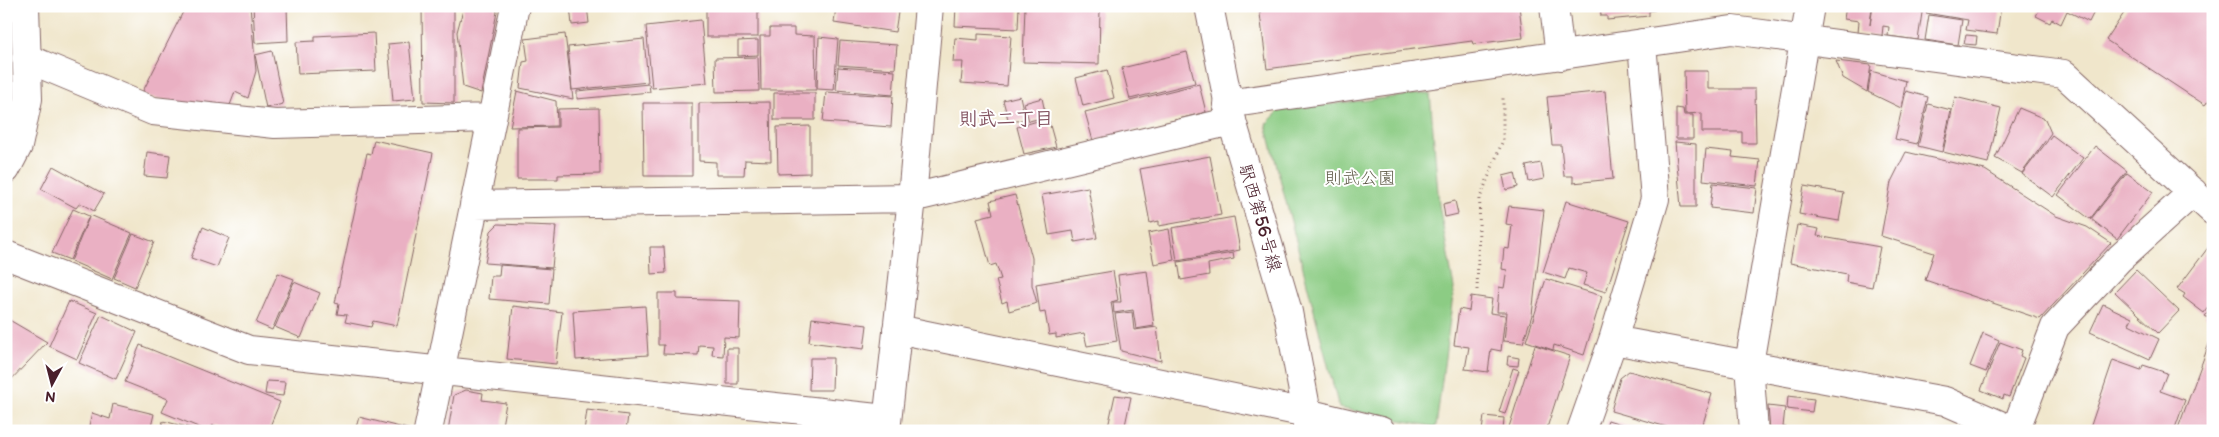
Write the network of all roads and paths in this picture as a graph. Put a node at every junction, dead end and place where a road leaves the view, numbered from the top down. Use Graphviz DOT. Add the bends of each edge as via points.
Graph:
graph roads {
  1 [pos="25,6"];
  2 [pos="515,6"];
  3 [pos="929,6"];
  4 [pos="1209,6"];
  5 [pos="1554,6"];
  6 [pos="1810,6"];
  7 [pos="1804,39"];
  8 [pos="1642,44"];
  9 [pos="1560,56"];
  10 [pos="26,58"];
  11 [pos="1503,64"];
  12 [pos="1230,112"];
  13 [pos="491,118"];
  14 [pos="6,169"];
  15 [pos="912,198"];
  16 [pos="2205,198"];
  17 [pos="474,205"];
  18 [pos="6,255"];
  19 [pos="1477,290"];
  20 [pos="897,329"];
  21 [pos="1613,340"];
  22 [pos="1749,364"];
  23 [pos="440,371"];
  24 [pos="1307,422"];
  25 [pos="886,425"];
  26 [pos="428,431"];
  27 [pos="1381,431"];
  28 [pos="1581,431"];
  29 [pos="1754,431"];
  30 [pos="2014,431"];
  1 -- 10 [label="street"];
  2 -- 13 [label="street"];
  3 -- 15 [label="street"];
  4 -- 12 [label="street, 駅西第56号線"];
  5 -- 9 [label="street"];
  6 -- 7 [label="street"];
  7 -- 8 [label="street" via="1732,30"];
  7 -- 16 [label="street" via="2064,74"];
  7 -- 22 [label="street"];
  8 -- 9 [label="street"];
  8 -- 21 [label="street" via="1656,199"];
  9 -- 11 [label="street"];
  10 -- 13 [label="street" via="153,111 275,124"];
  10 -- 14 [label="street" via="28,99 18,146"];
  11 -- 12 [label="street"];
  11 -- 19 [label="path" via="1503,140 1480,198"];
  12 -- 15 [label="street"];
  12 -- 24 [label="street, 駅西第56号線" via="1288,312"];
  13 -- 17 [label="street"];
  15 -- 17 [label="street"];
  15 -- 20 [label="street"];
  16 -- 30 [label="street" via="2120,258 2055,327"];
  17 -- 23 [label="street"];
  18 -- 23 [label="street" via="248,350"];
  20 -- 24 [label="street"];
  20 -- 25 [label="street"];
  21 -- 22 [label="street"];
  21 -- 28 [label="street"];
  22 -- 29 [label="street"];
  22 -- 30 [label="street" via="1945,401"];
  23 -- 25 [label="street"];
  23 -- 26 [label="street"];
  24 -- 27 [label="street"];
}
